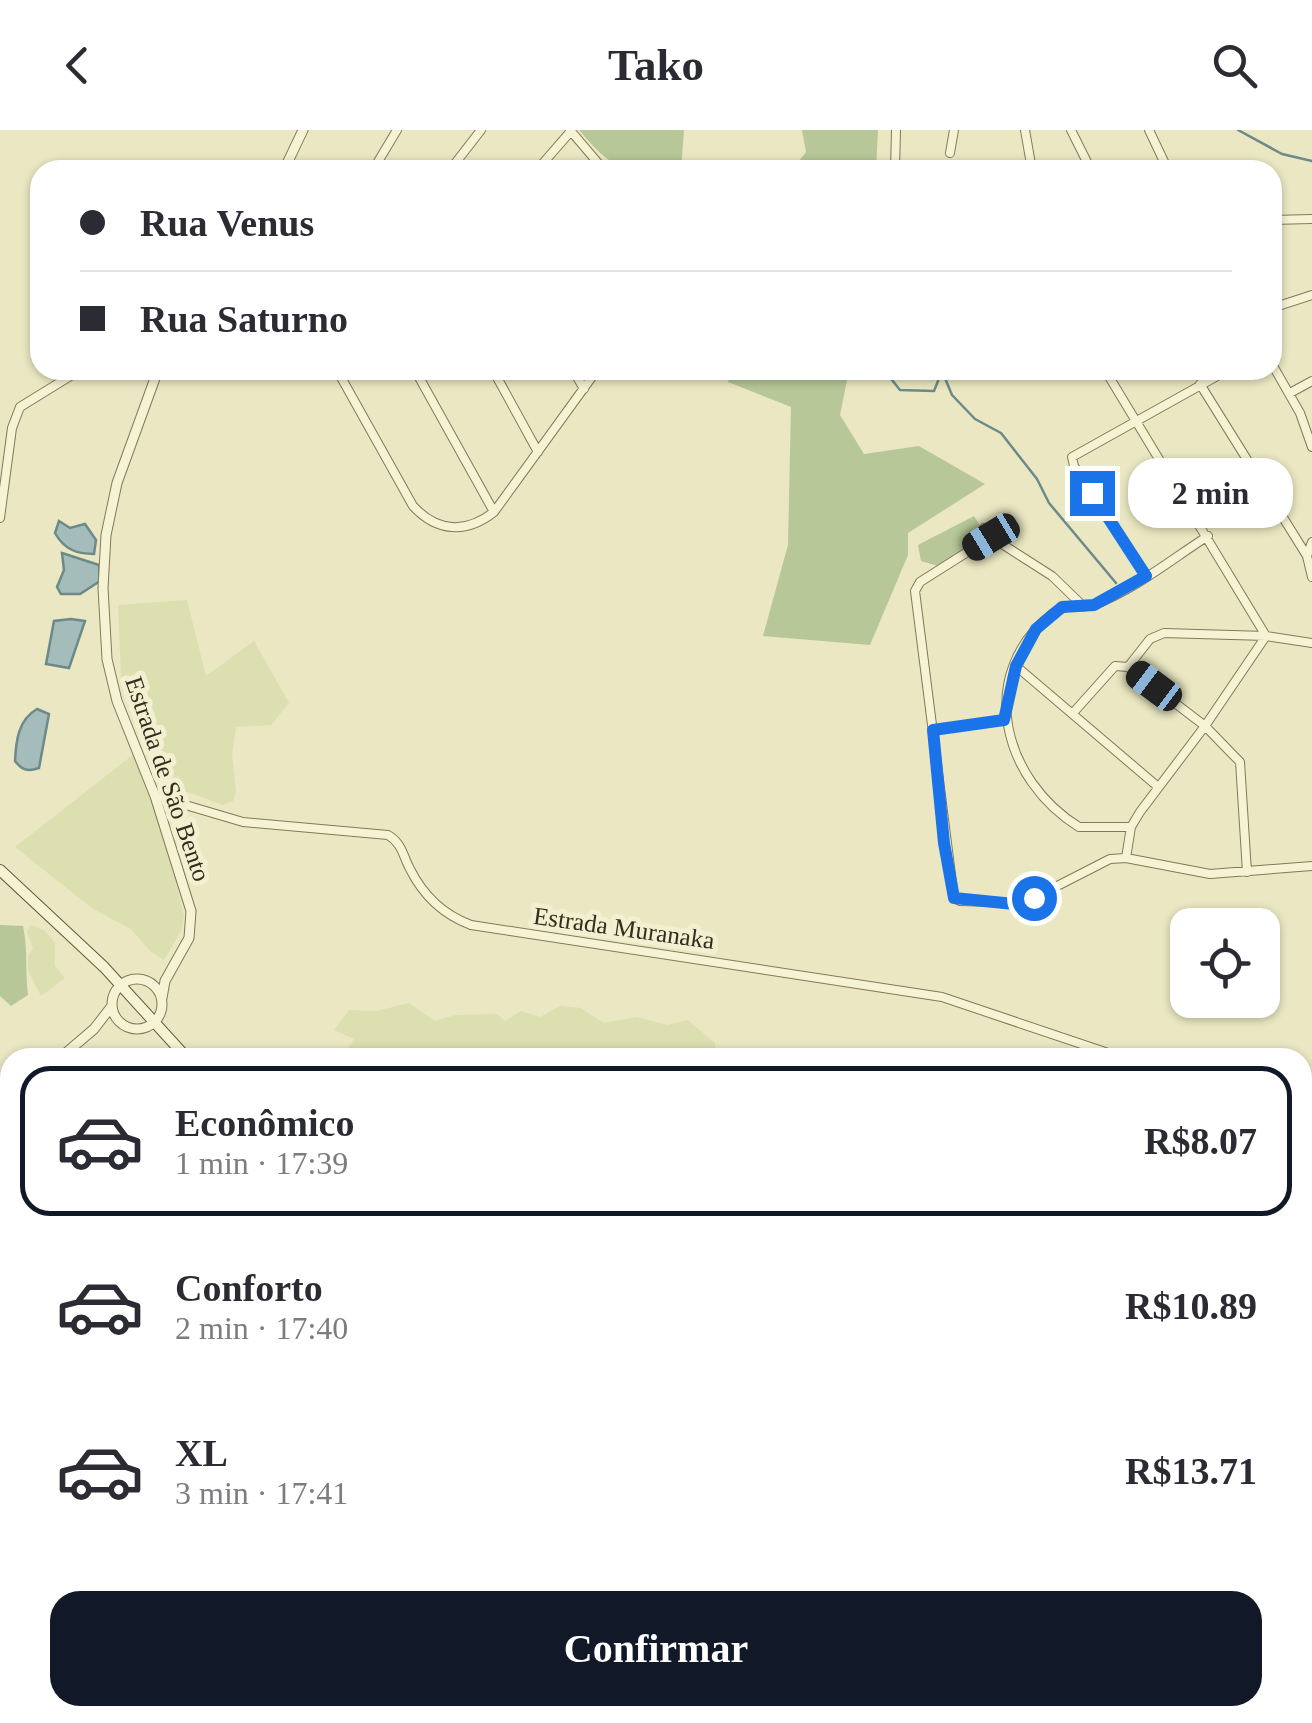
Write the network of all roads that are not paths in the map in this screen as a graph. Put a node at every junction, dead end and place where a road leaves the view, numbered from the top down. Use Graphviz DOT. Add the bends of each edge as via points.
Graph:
graph roads {
  1 [pos="303,130"];
  2 [pos="397,130"];
  3 [pos="481,130"];
  4 [pos="896,130"];
  5 [pos="954,130"];
  6 [pos="1025,130"];
  7 [pos="1071,130"];
  8 [pos="1149,130"];
  9 [pos="571,131"];
  10 [pos="950,153"];
  11 [pos="289,160"];
  12 [pos="384,160"];
  13 [pos="458,160"];
  14 [pos="546,160"];
  15 [pos="596,160"];
  16 [pos="895,160"];
  17 [pos="1030,160"];
  18 [pos="1086,160"];
  19 [pos="1163,160"];
  20 [pos="1312,218"];
  21 [pos="1282,220"];
  22 [pos="1312,295"];
  23 [pos="1282,305"];
  24 [pos="64,380"];
  25 [pos="154,380"];
  26 [pos="342,380"];
  27 [pos="421,380"];
  28 [pos="499,380"];
  29 [pos="579,380"];
  30 [pos="590,380"];
  31 [pos="1111,380"];
  32 [pos="1208,380"];
  33 [pos="1282,380"];
  34 [pos="1312,381"];
  35 [pos="1200,384"];
  36 [pos="584,389"];
  37 [pos="1290,392"];
  38 [pos="1136,419"];
  39 [pos="1310,428"];
  40 [pos="1312,447"];
  41 [pos="538,452"];
  42 [pos="494,512"];
  43 [pos="0,518"];
  44 [pos="984,528"];
  45 [pos="1208,536"];
  46 [pos="991,537"];
  47 [pos="1312,542"];
  48 [pos="1307,556"];
  49 [pos="1146,576"];
  50 [pos="1312,577"];
  51 [pos="1082,605"];
  52 [pos="1266,636"];
  53 [pos="1312,643"];
  54 [pos="1016,666"];
  55 [pos="1128,667"];
  56 [pos="1073,712"];
  57 [pos="1004,720"];
  58 [pos="1205,726"];
  59 [pos="933,730"];
  60 [pos="1158,786"];
  61 [pos="155,796"];
  62 [pos="1130,827"];
  63 [pos="1126,858"];
  64 [pos="1312,866"];
  65 [pos="0,870"];
  66 [pos="1246,872"];
  67 [pos="173,964"];
  68 [pos="149,981"];
  69 [pos="120,984"];
  70 [pos="162,998"];
  71 [pos="111,1006"];
  72 [pos="155,1022"];
  73 [pos="124,1026"];
  74 [pos="94,1029"];
  75 [pos="72,1048"];
  76 [pos="178,1048"];
  77 [pos="1094,1048"];
  1 -- 11 [label="street"];
  2 -- 12 [label="street"];
  3 -- 13 [label="street"];
  4 -- 16 [label="street"];
  5 -- 10 [label="street"];
  6 -- 17 [label="street"];
  7 -- 18 [label="street"];
  8 -- 19 [label="street"];
  9 -- 14 [label="street"];
  9 -- 15 [label="street"];
  20 -- 21 [label="street"];
  22 -- 23 [label="street"];
  24 -- 43 [label="street" via="20,407"];
  25 -- 61 [label="street, Estrada de São Bento" via="117,483 103,588 112,682"];
  26 -- 42 [label="street" via="420,514 441,526 464,528"];
  27 -- 42 [label="street"];
  28 -- 41 [label="street"];
  29 -- 36 [label="street"];
  30 -- 36 [label="street"];
  31 -- 38 [label="street"];
  32 -- 35 [label="street"];
  33 -- 37 [label="street"];
  34 -- 37 [label="street"];
  35 -- 38 [label="street"];
  35 -- 48 [label="street"];
  36 -- 41 [label="street"];
  37 -- 39 [label="street"];
  38 -- 45 [label="street"];
  38 -- 49 [label="street" via="1072,459"];
  39 -- 40 [label="street"];
  41 -- 42 [label="street"];
  44 -- 46 [label="street"];
  45 -- 49 [label="street"];
  45 -- 52 [label="street"];
  46 -- 51 [label="street" via="1052,576"];
  46 -- 59 [label="street" via="915,591"];
  47 -- 48 [label="street"];
  48 -- 50 [label="street"];
  49 -- 51 [label="street"];
  51 -- 54 [label="street" via="1062,607 1045,620"];
  52 -- 53 [label="street"];
  52 -- 55 [label="street" via="1164,633 1150,639"];
  52 -- 58 [label="street"];
  54 -- 56 [label="street"];
  54 -- 57 [label="street"];
  55 -- 56 [label="street" via="1115,666"];
  55 -- 58 [label="street"];
  56 -- 60 [label="street"];
  57 -- 59 [label="street"];
  57 -- 62 [label="street" via="1020,764 1058,811 1089,830"];
  58 -- 60 [label="street"];
  58 -- 66 [label="street" via="1240,762"];
  59 -- 63 [label="street" via="950,891 960,901 1024,903 1093,865"];
  60 -- 62 [label="street"];
  61 -- 67 [label="street, Estrada de São Bento" via="191,911 189,938"];
  61 -- 77 [label="street, Estrada Muranaka" via="243,822 388,835 441,909 471,925 942,996"];
  62 -- 63 [label="street"];
  63 -- 66 [label="street" via="1199,873"];
  64 -- 66 [label="street"];
  65 -- 69 [label="main road"];
  67 -- 68 [label="street"];
  67 -- 70 [label="street, Estrada de São Bento"];
  68 -- 69 [label="street"];
  68 -- 70 [label="street"];
  69 -- 71 [label="street"];
  69 -- 72 [label="main road"];
  70 -- 72 [label="street, Estrada de São Bento"];
  71 -- 73 [label="street"];
  71 -- 74 [label="street"];
  72 -- 73 [label="street" via="140,1030"];
  72 -- 76 [label="main road"];
  73 -- 74 [label="street"];
  74 -- 75 [label="street"];
}
